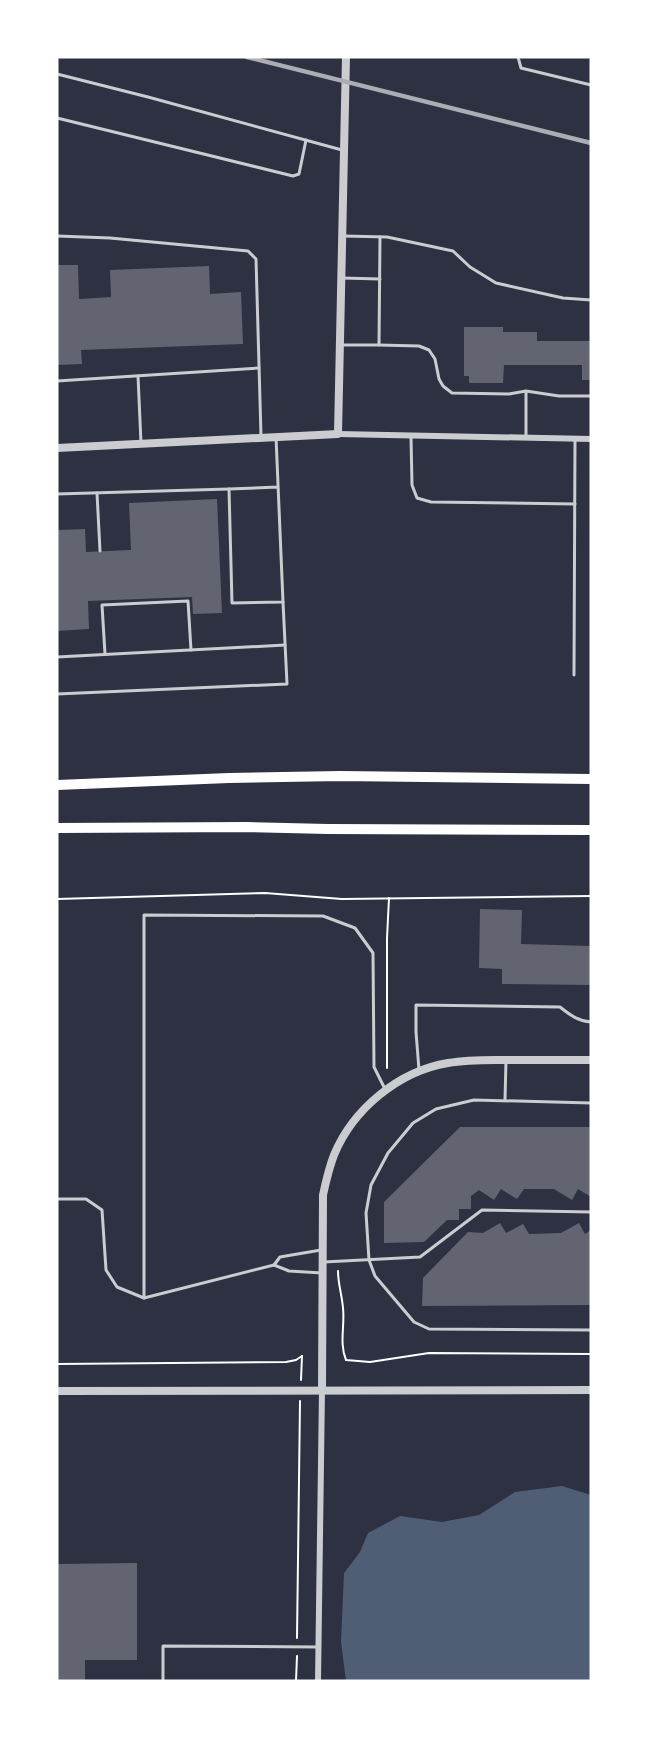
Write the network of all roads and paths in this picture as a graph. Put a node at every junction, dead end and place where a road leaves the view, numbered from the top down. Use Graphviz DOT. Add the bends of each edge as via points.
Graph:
graph roads {
  1 [pos="346,57"];
  2 [pos="518,57"];
  3 [pos="57,74"];
  4 [pos="591,85"];
  5 [pos="57,118"];
  6 [pos="306,140"];
  7 [pos="344,150"];
  8 [pos="57,236"];
  9 [pos="342,236"];
  10 [pos="380,237"];
  11 [pos="341,278"];
  12 [pos="380,279"];
  13 [pos="591,300"];
  14 [pos="340,345"];
  15 [pos="379,345"];
  16 [pos="259,368"];
  17 [pos="138,376"];
  18 [pos="57,381"];
  19 [pos="526,391"];
  20 [pos="591,396"];
  21 [pos="338,434"];
  22 [pos="411,435"];
  23 [pos="276,437"];
  24 [pos="261,438"];
  25 [pos="526,438"];
  26 [pos="575,439"];
  27 [pos="591,439"];
  28 [pos="141,444"];
  29 [pos="57,448"];
  30 [pos="278,487"];
  31 [pos="229,489"];
  32 [pos="98,493"];
  33 [pos="57,494"];
  34 [pos="574,504"];
  35 [pos="100,551"];
  36 [pos="283,602"];
  37 [pos="285,645"];
  38 [pos="191,650"];
  39 [pos="105,654"];
  40 [pos="57,657"];
  41 [pos="574,675"];
  42 [pos="57,694"];
  43 [pos="591,779"];
  44 [pos="57,784"];
  45 [pos="57,828"];
  46 [pos="591,830"];
  47 [pos="591,896"];
  48 [pos="389,898"];
  49 [pos="57,899"];
  50 [pos="591,1022"];
  51 [pos="506,1060"];
  52 [pos="591,1060"];
  53 [pos="387,1068"];
  54 [pos="419,1071"];
  55 [pos="386,1090"];
  56 [pos="505,1100"];
  57 [pos="591,1103"];
  58 [pos="57,1199"];
  59 [pos="591,1212"];
  60 [pos="322,1250"];
  61 [pos="369,1260"];
  62 [pos="338,1262"];
  63 [pos="322,1263"];
  64 [pos="274,1265"];
  65 [pos="322,1273"];
  66 [pos="144,1298"];
  67 [pos="591,1330"];
  68 [pos="591,1354"];
  69 [pos="302,1356"];
  70 [pos="57,1364"];
  71 [pos="322,1390"];
  72 [pos="591,1390"];
  73 [pos="57,1391"];
  74 [pos="300,1416"];
  75 [pos="297,1647"];
  76 [pos="318,1647"];
  77 [pos="163,1681"];
  78 [pos="297,1681"];
  79 [pos="318,1681"];
  1 -- 7 [label="street"];
  2 -- 4 [label="lane" via="521,68"];
  3 -- 6 [label="lane"];
  5 -- 6 [label="lane" via="293,176 299,174"];
  6 -- 7 [label="lane"];
  7 -- 9 [label="street"];
  8 -- 16 [label="lane" via="248,251 256,260"];
  9 -- 10 [label="lane"];
  9 -- 11 [label="street"];
  10 -- 12 [label="lane"];
  10 -- 13 [label="lane" via="453,251 496,283"];
  11 -- 12 [label="lane"];
  11 -- 14 [label="street"];
  12 -- 15 [label="lane"];
  14 -- 15 [label="lane"];
  14 -- 21 [label="street"];
  15 -- 19 [label="lane" via="429,350 439,379 452,393"];
  16 -- 17 [label="lane"];
  16 -- 24 [label="lane"];
  17 -- 18 [label="lane"];
  17 -- 28 [label="lane"];
  19 -- 20 [label="lane"];
  19 -- 25 [label="lane"];
  21 -- 22 [label="street"];
  21 -- 23 [label="street"];
  22 -- 25 [label="street"];
  22 -- 34 [label="lane" via="412,485 417,498 432,502"];
  23 -- 24 [label="street"];
  23 -- 30 [label="lane"];
  24 -- 28 [label="street"];
  25 -- 26 [label="street"];
  26 -- 27 [label="street"];
  26 -- 34 [label="lane"];
  28 -- 29 [label="street"];
  30 -- 31 [label="lane"];
  30 -- 36 [label="lane"];
  31 -- 32 [label="lane"];
  31 -- 36 [label="lane" via="232,603"];
  32 -- 33 [label="lane"];
  32 -- 35 [label="lane"];
  34 -- 41 [label="lane"];
  36 -- 37 [label="lane"];
  37 -- 38 [label="lane"];
  37 -- 42 [label="lane" via="287,684"];
  38 -- 39 [label="lane"];
  38 -- 39 [label="lane" via="188,601 102,602"];
  39 -- 40 [label="lane"];
  43 -- 44 [label="highway" via="340,776"];
  45 -- 46 [label="highway"];
  47 -- 48 [label="path"];
  48 -- 49 [label="path" via="265,893"];
  48 -- 53 [label="path"];
  50 -- 54 [label="lane" via="571,1016 560,1007 416,1005"];
  51 -- 52 [label="street"];
  51 -- 54 [label="street" via="454,1062"];
  51 -- 56 [label="lane"];
  54 -- 55 [label="street"];
  55 -- 60 [label="street" via="362,1112 335,1153 323,1195"];
  55 -- 66 [label="lane" via="374,1067 372,953 355,928 323,915 144,915"];
  56 -- 57 [label="lane"];
  56 -- 61 [label="lane" via="474,1100 436,1109 412,1123 388,1153 371,1185 366,1213"];
  58 -- 66 [label="lane" via="86,1199 102,1210 106,1270 117,1287"];
  59 -- 61 [label="lane" via="482,1210 420,1257"];
  60 -- 63 [label="street"];
  60 -- 64 [label="lane" via="280,1257"];
  61 -- 62 [label="lane"];
  61 -- 67 [label="lane" via="375,1276 414,1322 429,1329"];
  62 -- 63 [label="lane"];
  62 -- 68 [label="path" via="346,1360 370,1362 429,1353"];
  63 -- 65 [label="street"];
  64 -- 65 [label="lane" via="289,1271"];
  64 -- 66 [label="lane"];
  65 -- 71 [label="street"];
  69 -- 70 [label="path" via="286,1362"];
  71 -- 72 [label="street"];
  71 -- 73 [label="street"];
  71 -- 76 [label="street"];
  74 -- 75 [label="path"];
  75 -- 76 [label="lane"];
  75 -- 77 [label="lane" via="163,1646"];
  75 -- 78 [label="path"];
  76 -- 79 [label="street"];
}
